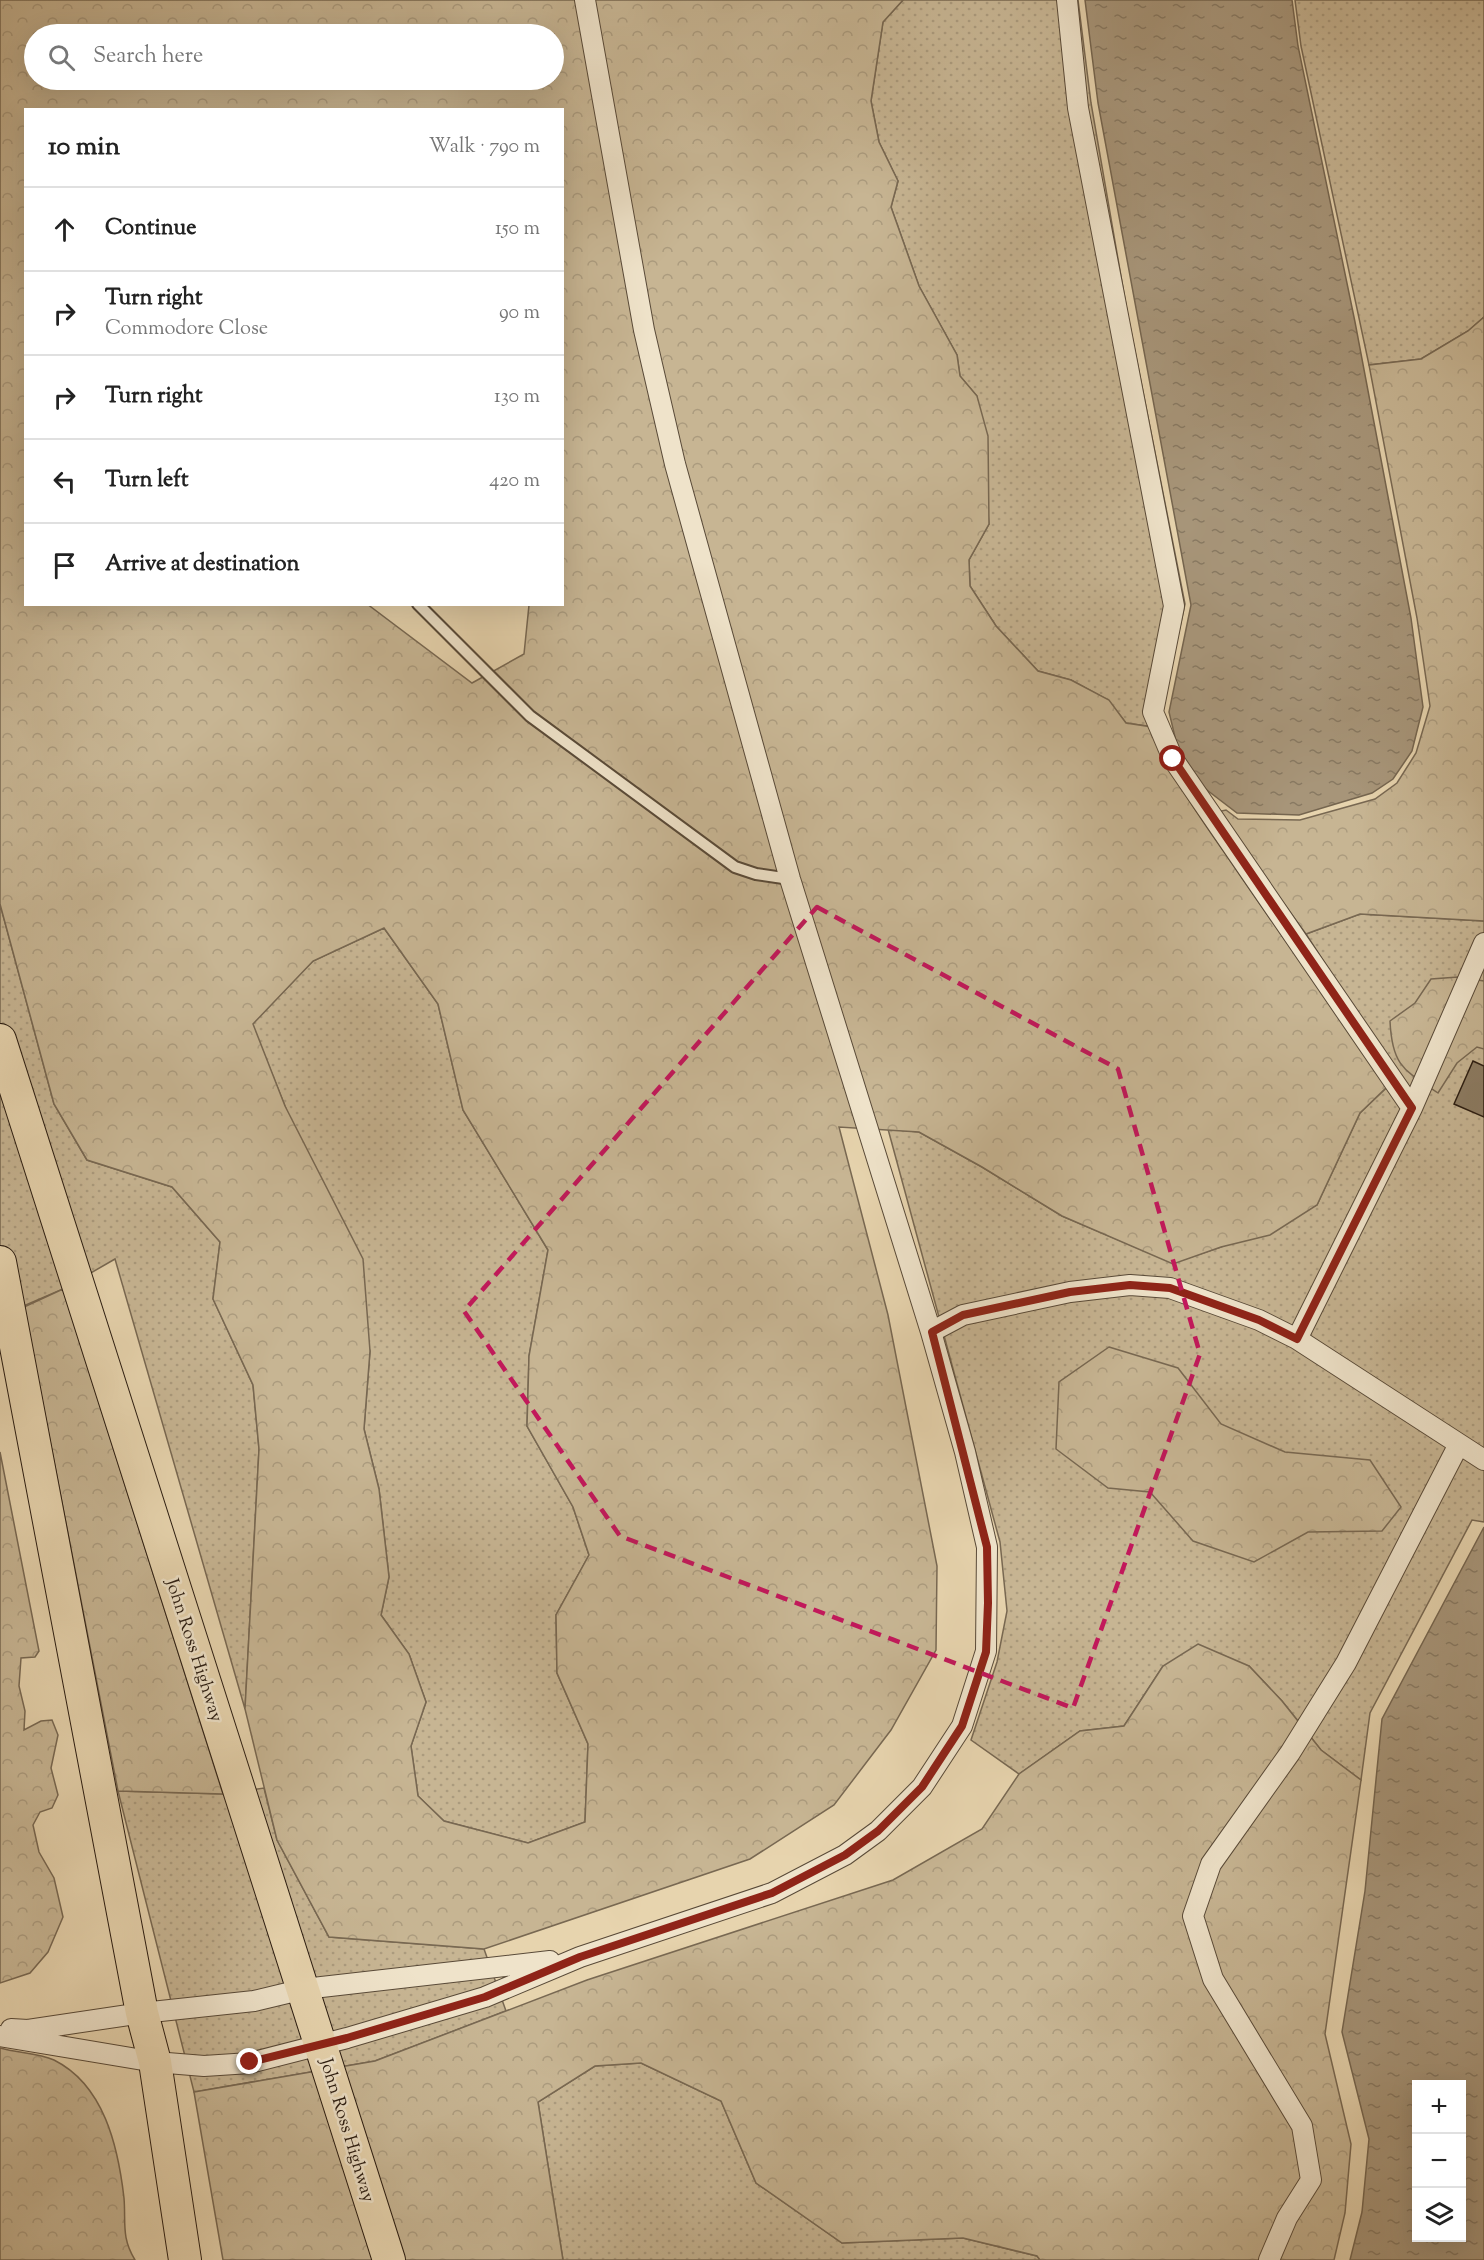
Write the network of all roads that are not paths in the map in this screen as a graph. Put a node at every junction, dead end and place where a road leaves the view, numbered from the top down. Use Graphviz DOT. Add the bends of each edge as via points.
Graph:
graph roads {
  1 [pos="585,0"];
  2 [pos="1067,0"];
  3 [pos="420,606"];
  4 [pos="790,879"];
  5 [pos="1484,944"];
  6 [pos="0,1040"];
  7 [pos="1412,1108"];
  8 [pos="0,1262"];
  9 [pos="932,1332"];
  10 [pos="1297,1339"];
  11 [pos="1459,1444"];
  12 [pos="1484,1460"];
  13 [pos="580,1957"];
  14 [pos="304,1989"];
  15 [pos="142,2013"];
  16 [pos="0,2028"];
  17 [pos="0,2036"];
  18 [pos="321,2043"];
  19 [pos="155,2062"];
  20 [pos="185,2260"];
  21 [pos="389,2260"];
  22 [pos="1269,2260"];
  1 -- 4 [label="street" via="644,330 675,464"];
  2 -- 7 [label="street" via="1078,108 1174,606 1153,712 1173,759"];
  3 -- 4 [label="lane" via="530,716 735,867"];
  4 -- 9 [label="street"];
  5 -- 7 [label="street"];
  6 -- 14 [label="main road, John Ross Highway"];
  7 -- 10 [label="street"];
  8 -- 15 [label="main road"];
  9 -- 10 [label="street" via="963,1315 1070,1292 1130,1285 1170,1288 1259,1320"];
  9 -- 13 [label="street" via="987,1547 986,1652 962,1726 922,1787 878,1831 845,1855 772,1893"];
  10 -- 11 [label="street"];
  11 -- 12 [label="street"];
  11 -- 22 [label="street" via="1346,1663 1290,1753 1211,1864 1193,1916 1214,1979 1302,2126 1311,2180 1287,2218"];
  13 -- 14 [label="street"];
  13 -- 18 [label="street" via="485,1997"];
  14 -- 15 [label="street" via="254,2001"];
  14 -- 18 [label="main road, John Ross Highway"];
  15 -- 16 [label="street" via="28,2030"];
  15 -- 19 [label="main road"];
  17 -- 19 [label="street"];
  18 -- 19 [label="street" via="250,2062 204,2066"];
  18 -- 21 [label="main road, John Ross Highway"];
  19 -- 20 [label="main road"];
}
